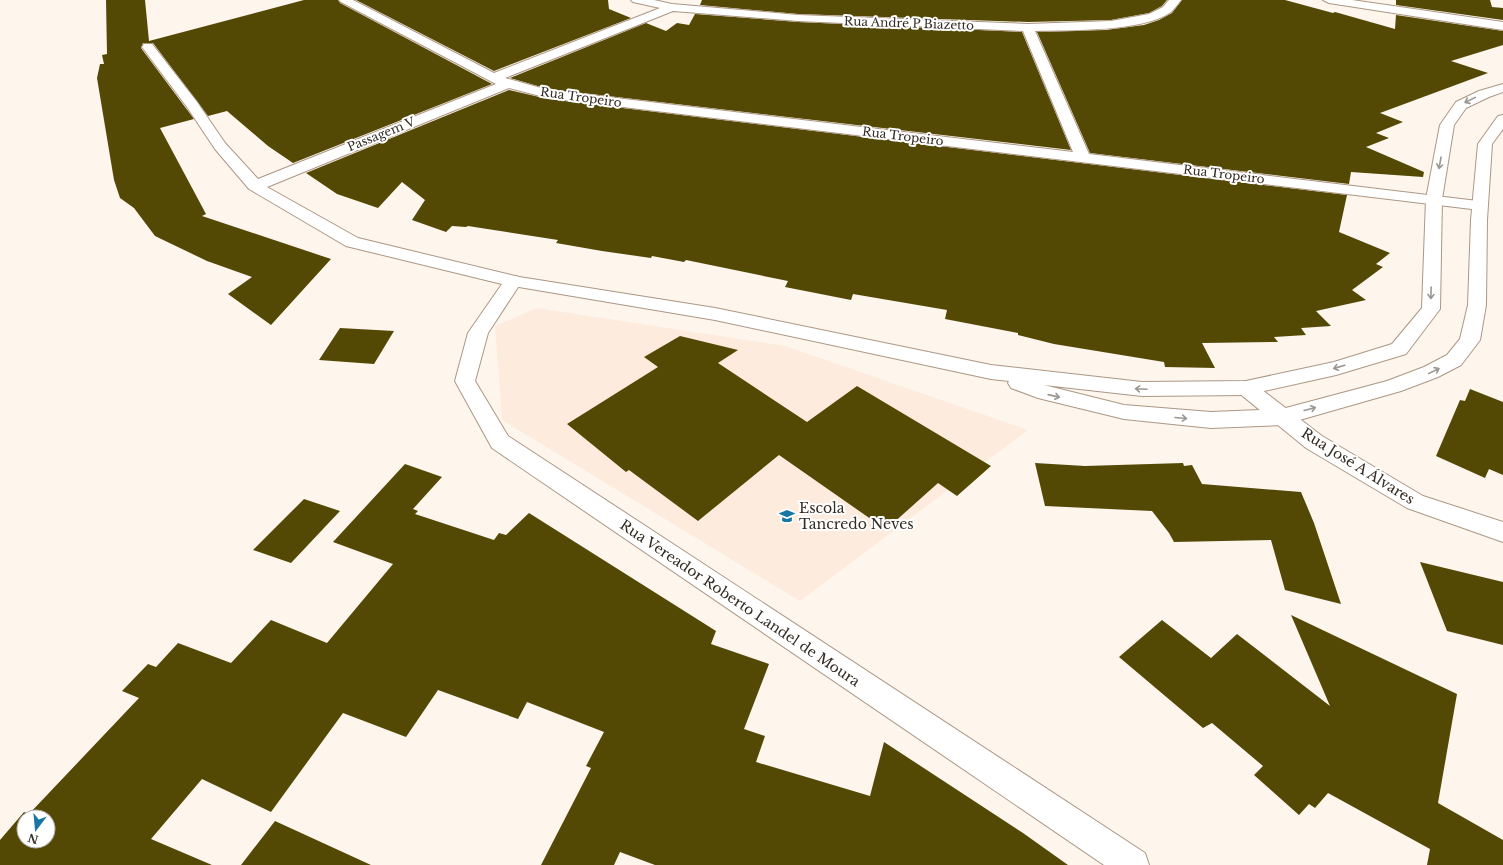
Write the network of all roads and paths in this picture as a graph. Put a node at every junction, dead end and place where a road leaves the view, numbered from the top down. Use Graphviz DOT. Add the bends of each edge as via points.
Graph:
graph roads {
  1 [pos="346,0"];
  2 [pos="637,0"];
  3 [pos="1175,0"];
  4 [pos="1329,0"];
  5 [pos="672,7"];
  6 [pos="1503,26"];
  7 [pos="1028,28"];
  8 [pos="148,47"];
  9 [pos="493,78"];
  10 [pos="508,84"];
  11 [pos="1503,88"];
  12 [pos="1503,119"];
  13 [pos="1083,157"];
  14 [pos="255,186"];
  15 [pos="1434,199"];
  16 [pos="1480,205"];
  17 [pos="513,281"];
  18 [pos="991,372"];
  19 [pos="1246,388"];
  20 [pos="1282,417"];
  21 [pos="1503,532"];
  22 [pos="1132,865"];
  1 -- 9 [label="street, Rua Tropeiro"];
  2 -- 5 [label="street, Rua André P Biazetto"];
  3 -- 7 [label="street, Rua André P Biazetto" via="1167,9 1152,17 1112,25"];
  4 -- 6 [label="street"];
  5 -- 7 [label="street, Rua André P Biazetto" via="798,18"];
  5 -- 9 [label="street"];
  7 -- 13 [label="street"];
  8 -- 14 [label="street" via="220,146"];
  9 -- 10 [label="street, Rua Tropeiro"];
  10 -- 13 [label="street, Rua Tropeiro" via="548,94"];
  10 -- 14 [label="street, Passagem V"];
  11 -- 15 [label="street, one-way" via="1461,105 1447,125"];
  12 -- 16 [label="street" via="1485,144"];
  13 -- 15 [label="street, Rua Tropeiro"];
  14 -- 17 [label="street" via="352,242"];
  15 -- 16 [label="street, Rua Tropeiro"];
  15 -- 19 [label="street, one-way" via="1431,309 1399,349 1336,368"];
  20 -- 16 [label="street, one-way" via="1394,386 1454,360 1470,340 1477,305"];
  17 -- 18 [label="street" via="714,314"];
  17 -- 22 [label="street, Rua Vereador Roberto Landel de Moura" via="478,333 465,381 500,442"];
  19 -- 18 [label="street, one-way" via="1142,389"];
  18 -- 20 [label="street, one-way" via="1045,393 1124,412 1211,420"];
  19 -- 20 [label="street, Rua José A Álvares"];
  20 -- 21 [label="street, Rua José A Álvares" via="1314,442 1415,502"];
}
